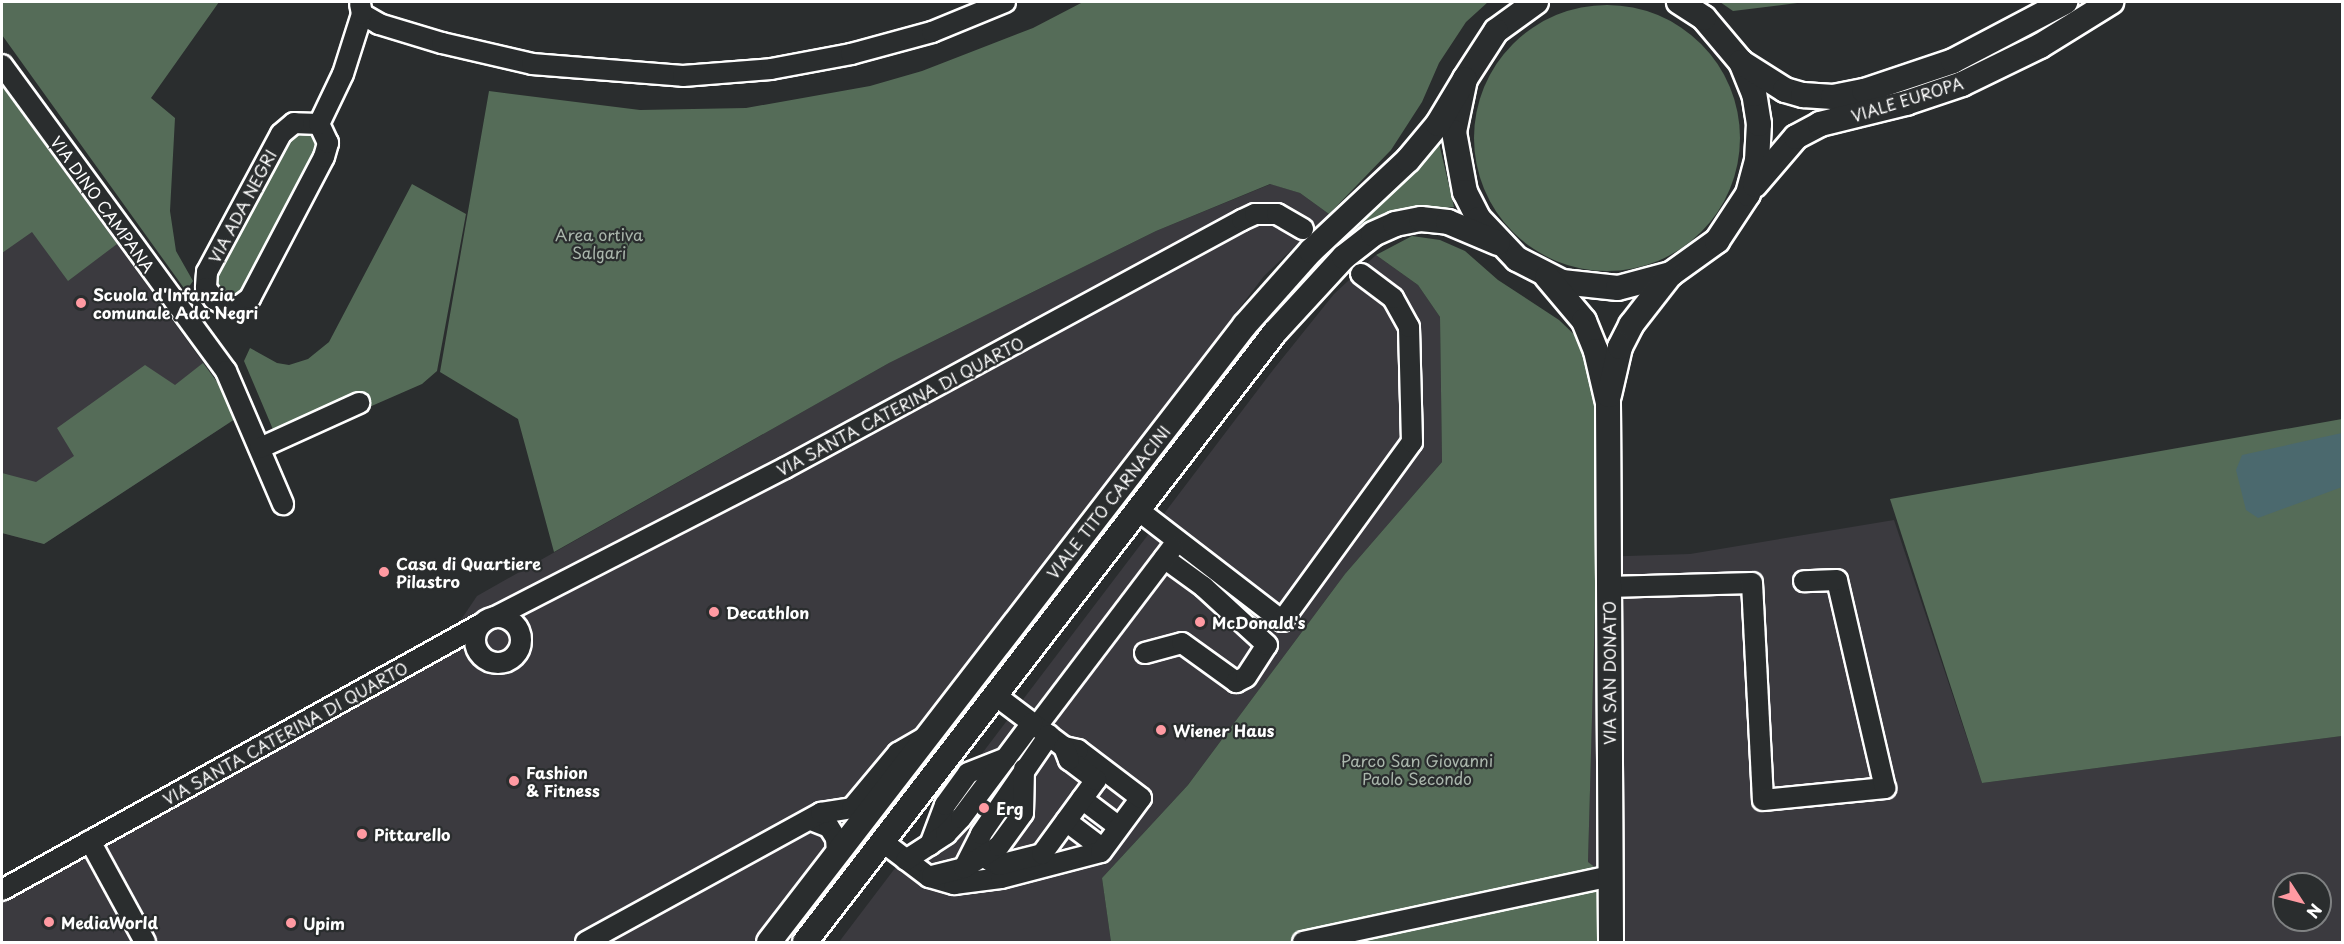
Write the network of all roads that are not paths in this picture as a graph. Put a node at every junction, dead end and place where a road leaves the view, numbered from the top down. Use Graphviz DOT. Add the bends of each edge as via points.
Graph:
graph roads {
  1 [pos="1005,2"];
  2 [pos="1536,2"];
  3 [pos="1679,2"];
  4 [pos="2065,2"];
  5 [pos="2111,2"];
  6 [pos="361,8"];
  7 [pos="1741,62"];
  8 [pos="2,65"];
  9 [pos="1465,80"];
  10 [pos="319,124"];
  11 [pos="1748,194"];
  12 [pos="1303,229"];
  13 [pos="1498,243"];
  14 [pos="1361,274"];
  15 [pos="1671,274"];
  16 [pos="1547,277"];
  17 [pos="360,403"];
  18 [pos="1608,403"];
  19 [pos="260,448"];
  20 [pos="283,504"];
  21 [pos="1138,510"];
  22 [pos="1178,541"];
  23 [pos="1164,558"];
  24 [pos="1804,581"];
  25 [pos="1609,587"];
  26 [pos="1145,653"];
  27 [pos="996,695"];
  28 [pos="1045,733"];
  29 [pos="928,735"];
  30 [pos="1024,769"];
  31 [pos="1082,799"];
  32 [pos="811,820"];
  33 [pos="1066,821"];
  34 [pos="1119,827"];
  35 [pos="90,841"];
  36 [pos="883,842"];
  37 [pos="1103,849"];
  38 [pos="837,854"];
  39 [pos="988,854"];
  40 [pos="906,860"];
  41 [pos="964,868"];
  42 [pos="1611,876"];
  43 [pos="929,877"];
  44 [pos="2,890"];
  45 [pos="145,942"];
  46 [pos="586,942"];
  47 [pos="770,942"];
  48 [pos="805,942"];
  49 [pos="1303,942"];
  50 [pos="1611,942"];
  1 -- 6 [label="street" via="932,32 851,54 771,69 683,76 532,64 380,24"];
  2 -- 9 [label="main road, VIALE TITO CARNACINI" via="1496,31"];
  3 -- 7 [label="main road" via="1704,18"];
  4 -- 7 [label="main road, VIALE EUROPA" via="1953,61 1843,95 1816,97 1785,90"];
  5 -- 11 [label="main road, VIALE EUROPA" via="2040,46 1962,84 1906,103 1820,124 1796,137"];
  6 -- 10 [label="street" via="338,88"];
  7 -- 11 [label="main road" via="1754,94 1759,124 1757,160"];
  8 -- 19 [label="street, VIA DINO CAMPANA" via="226,371"];
  9 -- 13 [label="main road" via="1454,132 1457,163 1474,210"];
  9 -- 29 [label="main road, VIALE TITO CARNACINI" via="1438,124 1408,160 1311,251 1245,325"];
  10 -- 10 [label="street, VIA ADA NEGRI" via="294,123 281,134 207,272 206,288 226,306 239,306 250,298 324,157 328,143"];
  11 -- 15 [label="main road" via="1717,241"];
  12 -- 35 [label="street, VIA SANTA CATERINA DI QUARTO" via="1277,214 1255,214 1242,220 785,468 488,620"];
  13 -- 16 [label="main road"];
  13 -- 21 [label="main road, VIALE TITO CARNACINI" via="1448,222 1426,220 1395,224 1373,234 1344,257 1293,311"];
  14 -- 22 [label="street" via="1393,298 1409,327 1413,430 1407,453 1282,621"];
  15 -- 16 [label="main road" via="1618,288 1594,288"];
  15 -- 18 [label="main road, VIA SAN DONATO" via="1630,325 1620,347"];
  16 -- 18 [label="main road, VIA SAN DONATO" via="1584,321 1596,351"];
  17 -- 19 [label="street"];
  18 -- 25 [label="main road, VIA SAN DONATO"];
  19 -- 20 [label="street, VIA DINO CAMPANA"];
  21 -- 22 [label="street"];
  21 -- 27 [label="main road, VIALE TITO CARNACINI"];
  22 -- 23 [label="street"];
  23 -- 26 [label="street" via="1204,587 1266,645 1246,677 1236,682 1182,644"];
  23 -- 28 [label="street"];
  24 -- 25 [label="street" via="1837,580 1885,788 1764,800 1752,583"];
  25 -- 42 [label="main road, VIA SAN DONATO"];
  27 -- 28 [label="street"];
  27 -- 36 [label="main road, VIALE TITO CARNACINI"];
  28 -- 30 [label="street"];
  28 -- 31 [label="street" via="1069,760 1096,780"];
  28 -- 34 [label="street" via="1078,750 1141,798"];
  28 -- 40 [label="street" via="1006,758 968,773 945,805 930,845"];
  29 -- 32 [label="street" via="898,753 852,808 821,813"];
  29 -- 38 [label="main road, VIALE TITO CARNACINI"];
  30 -- 39 [label="street" via="1023,813"];
  30 -- 41 [label="street" via="981,834"];
  31 -- 33 [label="street"];
  31 -- 34 [label="street"];
  32 -- 38 [label="street" via="829,827 836,838"];
  32 -- 46 [label="street"];
  33 -- 37 [label="street"];
  33 -- 39 [label="street" via="1041,854 999,865 989,860"];
  34 -- 37 [label="street"];
  35 -- 44 [label="street, VIA SANTA CATERINA DI QUARTO"];
  35 -- 45 [label="street"];
  36 -- 40 [label="street"];
  36 -- 48 [label="main road, VIALE TITO CARNACINI"];
  37 -- 43 [label="street" via="979,882 954,884"];
  38 -- 47 [label="main road, VIALE TITO CARNACINI"];
  39 -- 41 [label="street"];
  40 -- 43 [label="street"];
  41 -- 43 [label="street"];
  42 -- 49 [label="street"];
  42 -- 50 [label="main road, VIA SAN DONATO"];
}
